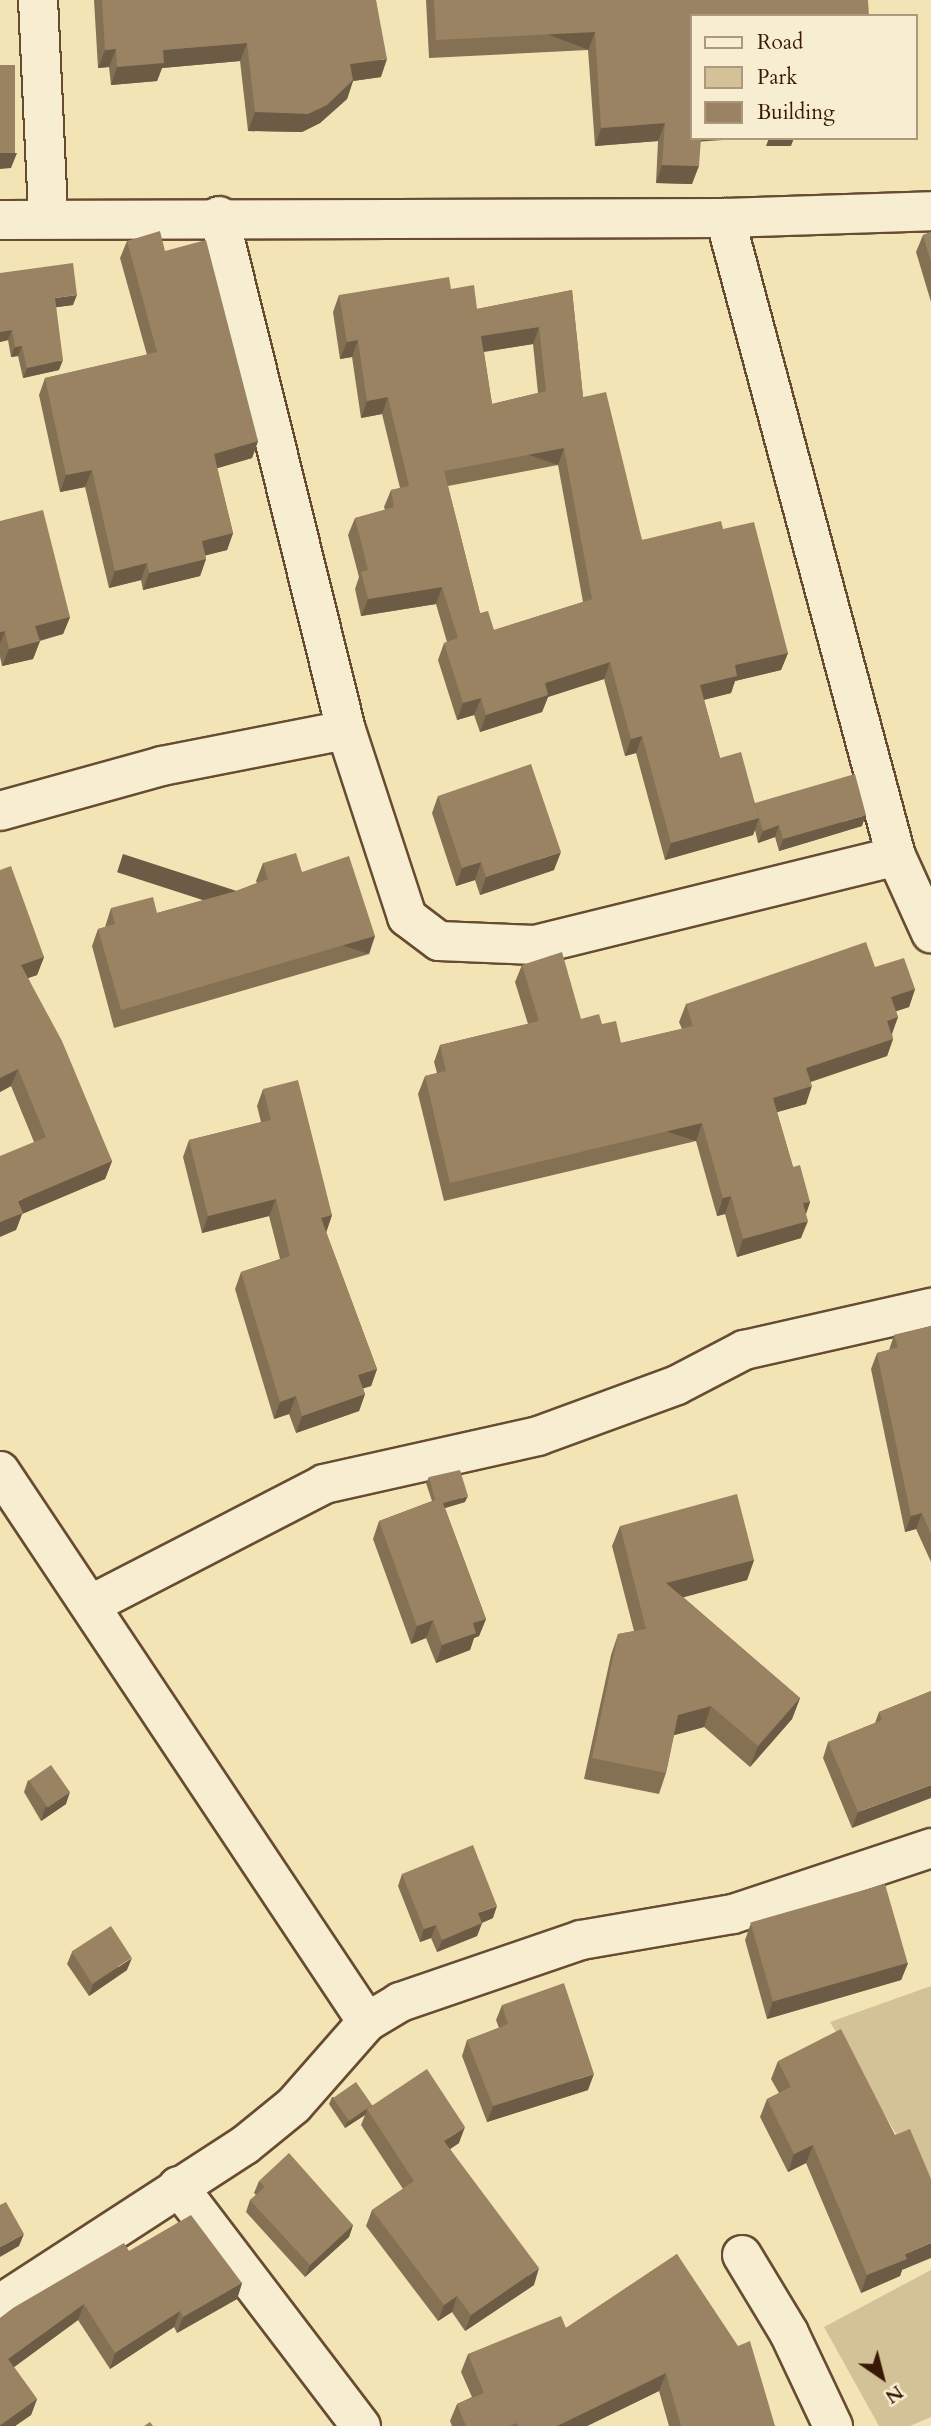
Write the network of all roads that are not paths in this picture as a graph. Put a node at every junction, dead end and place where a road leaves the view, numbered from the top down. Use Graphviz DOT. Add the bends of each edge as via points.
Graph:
graph roads {
  1 [pos="38,0"];
  2 [pos="931,211"];
  3 [pos="48,216"];
  4 [pos="219,216"];
  5 [pos="725,218"];
  6 [pos="0,220"];
  7 [pos="346,730"];
  8 [pos="0,811"];
  9 [pos="897,856"];
  10 [pos="931,933"];
  11 [pos="931,1308"];
  12 [pos="0,1471"];
  13 [pos="92,1604"];
  14 [pos="931,1847"];
  15 [pos="367,2022"];
  16 [pos="178,2186"];
  17 [pos="742,2255"];
  18 [pos="0,2304"];
  19 [pos="361,2426"];
  20 [pos="833,2426"];
  1 -- 3 [label="street"];
  2 -- 5 [label="street"];
  3 -- 4 [label="street"];
  3 -- 6 [label="street"];
  4 -- 5 [label="street"];
  4 -- 7 [label="street"];
  5 -- 9 [label="street"];
  7 -- 8 [label="street" via="162,766"];
  7 -- 9 [label="street" via="407,917 439,941 485,947 583,938"];
  9 -- 10 [label="street"];
  11 -- 13 [label="street" via="744,1350 677,1385 538,1436 324,1484"];
  12 -- 13 [label="street"];
  13 -- 15 [label="street"];
  14 -- 15 [label="street" via="733,1914 581,1940 454,1980"];
  15 -- 16 [label="street" via="294,2105"];
  16 -- 18 [label="street"];
  16 -- 19 [label="street"];
  17 -- 20 [label="street" via="789,2333"];
}
